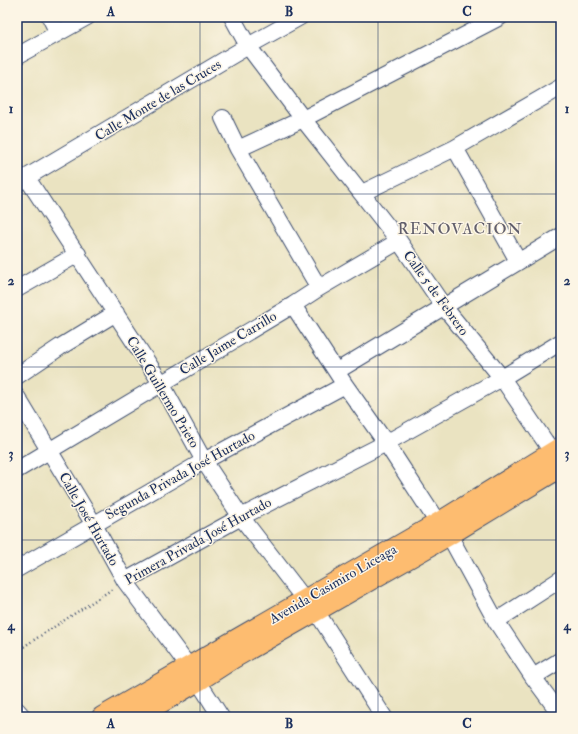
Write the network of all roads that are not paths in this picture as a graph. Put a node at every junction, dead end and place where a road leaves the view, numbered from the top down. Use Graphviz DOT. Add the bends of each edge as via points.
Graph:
graph roads {
  1 [pos="50,17"];
  2 [pos="87,17"];
  3 [pos="232,17"];
  4 [pos="300,17"];
  5 [pos="500,17"];
  6 [pos="58,33"];
  7 [pos="248,46"];
  8 [pos="17,56"];
  9 [pos="561,87"];
  10 [pos="223,118"];
  11 [pos="303,119"];
  12 [pos="455,148"];
  13 [pos="238,150"];
  14 [pos="22,180"];
  15 [pos="362,193"];
  16 [pos="561,236"];
  17 [pos="399,241"];
  18 [pos="78,254"];
  19 [pos="518,261"];
  20 [pos="319,288"];
  21 [pos="17,289"];
  22 [pos="294,305"];
  23 [pos="444,307"];
  24 [pos="116,313"];
  25 [pos="561,342"];
  26 [pos="337,371"];
  27 [pos="17,376"];
  28 [pos="502,378"];
  29 [pos="161,383"];
  30 [pos="345,385"];
  31 [pos="17,397"];
  32 [pos="386,443"];
  33 [pos="50,451"];
  34 [pos="559,458"];
  35 [pos="204,461"];
  36 [pos="17,470"];
  37 [pos="240,517"];
  38 [pos="93,523"];
  39 [pos="444,529"];
  40 [pos="17,569"];
  41 [pos="561,580"];
  42 [pos="124,581"];
  43 [pos="311,606"];
  44 [pos="496,621"];
  45 [pos="561,660"];
  46 [pos="194,674"];
  47 [pos="533,677"];
  48 [pos="17,710"];
  49 [pos="561,715"];
  50 [pos="23,717"];
  51 [pos="102,717"];
  52 [pos="137,717"];
  53 [pos="221,717"];
  54 [pos="384,717"];
  1 -- 6 [label="street"];
  2 -- 6 [label="street"];
  3 -- 7 [label="street, Calle 5 de Febrero"];
  4 -- 7 [label="street, Calle Monte de las Cruces"];
  5 -- 11 [label="street"];
  6 -- 8 [label="street"];
  7 -- 11 [label="street, Calle 5 de Febrero"];
  7 -- 14 [label="street, Calle Monte de las Cruces"];
  9 -- 12 [label="street"];
  10 -- 13 [label="street"];
  11 -- 13 [label="street"];
  11 -- 15 [label="street, Calle 5 de Febrero"];
  12 -- 15 [label="street"];
  12 -- 19 [label="street"];
  13 -- 20 [label="street"];
  14 -- 18 [label="street, Calle Guillermo Prieto"];
  15 -- 17 [label="street, Calle 5 de Febrero"];
  16 -- 19 [label="street"];
  17 -- 20 [label="street, Calle Jaime Carrillo"];
  17 -- 23 [label="street, Calle 5 de Febrero"];
  18 -- 21 [label="street"];
  18 -- 24 [label="street, Calle Guillermo Prieto"];
  19 -- 23 [label="street"];
  20 -- 22 [label="street, Calle Jaime Carrillo"];
  22 -- 26 [label="street"];
  22 -- 29 [label="street, Calle Jaime Carrillo"];
  23 -- 26 [label="street"];
  23 -- 28 [label="street, Calle 5 de Febrero"];
  24 -- 27 [label="street"];
  24 -- 29 [label="street, Calle Guillermo Prieto"];
  25 -- 28 [label="street, Primera Privada José Hurtado"];
  26 -- 30 [label="street"];
  28 -- 32 [label="street, Primera Privada José Hurtado"];
  28 -- 34 [label="street, Calle 5 de Febrero"];
  29 -- 33 [label="street, Calle Jaime Carrillo"];
  29 -- 35 [label="street, Calle Guillermo Prieto"];
  30 -- 32 [label="street"];
  30 -- 35 [label="street, Segunda Privada José Hurtado"];
  31 -- 33 [label="street, Calle José Hurtado"];
  32 -- 37 [label="street, Primera Privada José Hurtado"];
  32 -- 39 [label="street"];
  33 -- 36 [label="street, Calle Jaime Carrillo"];
  33 -- 38 [label="street, Calle José Hurtado"];
  34 -- 39 [label="main road, Avenida Casimiro Liceaga"];
  35 -- 37 [label="street, Calle Guillermo Prieto"];
  35 -- 38 [label="street, Segunda Privada José Hurtado"];
  37 -- 42 [label="street, Primera Privada José Hurtado"];
  37 -- 43 [label="street, Calle Guillermo Prieto"];
  38 -- 40 [label="street, Segunda Privada José Hurtado"];
  38 -- 42 [label="street, Calle José Hurtado"];
  39 -- 43 [label="main road, Avenida Casimiro Liceaga"];
  39 -- 44 [label="street"];
  41 -- 44 [label="street"];
  42 -- 46 [label="street, Calle José Hurtado"];
  43 -- 46 [label="main road, Avenida Casimiro Liceaga" via="232,659"];
  43 -- 54 [label="street, Calle Guillermo Prieto"];
  44 -- 47 [label="street"];
  45 -- 47 [label="street"];
  46 -- 51 [label="main road, Avenida Casimiro Liceaga"];
  46 -- 52 [label="main road, Avenida Casimiro Liceaga"];
  46 -- 53 [label="street, Calle José Hurtado"];
  47 -- 49 [label="street"];
  48 -- 50 [label="street"];
}
